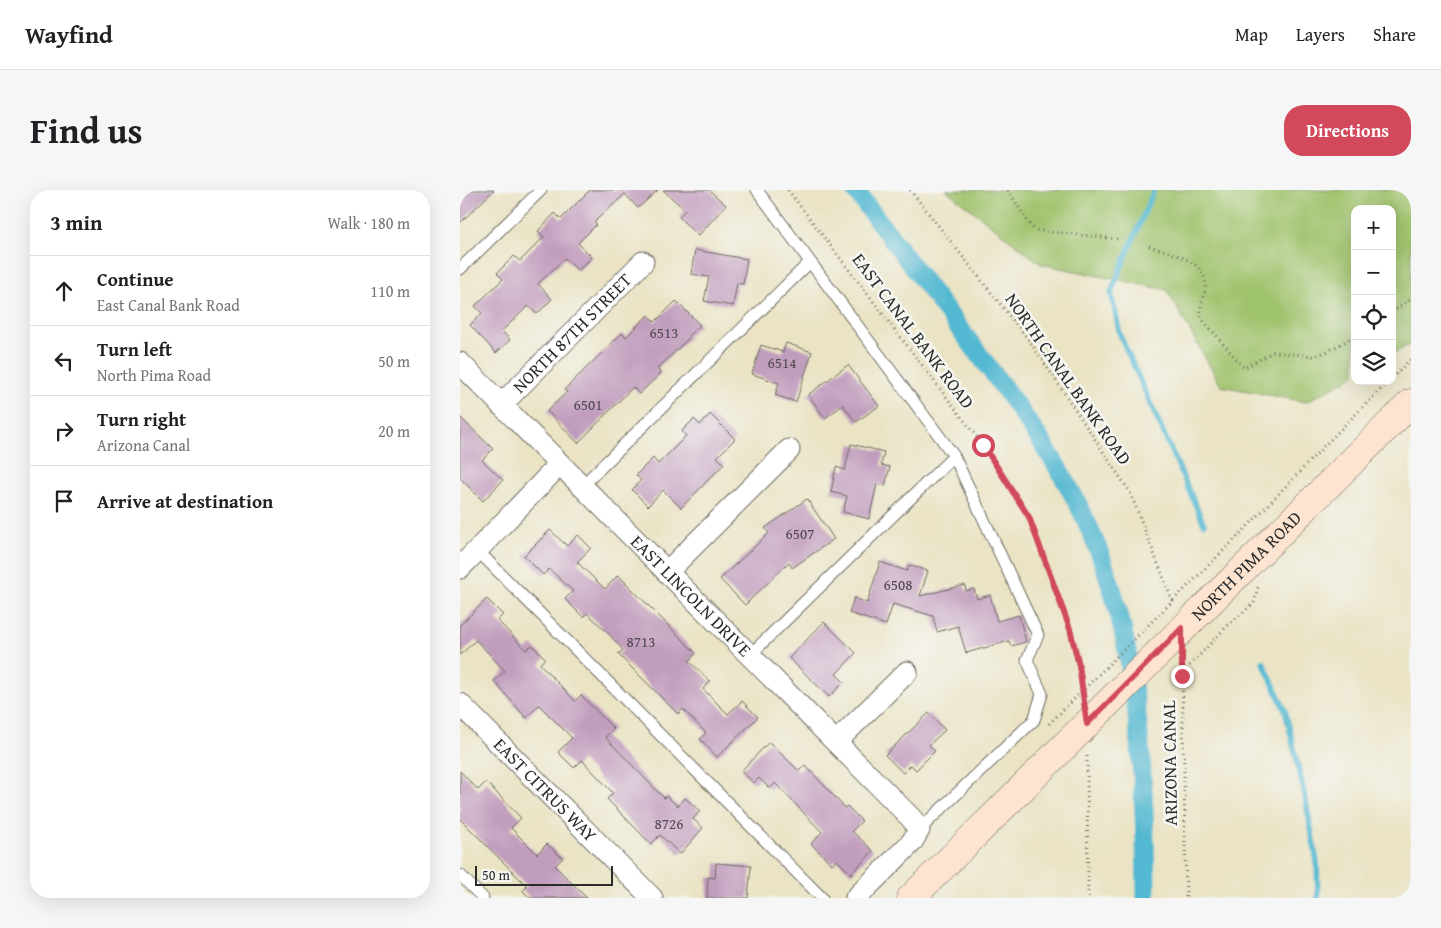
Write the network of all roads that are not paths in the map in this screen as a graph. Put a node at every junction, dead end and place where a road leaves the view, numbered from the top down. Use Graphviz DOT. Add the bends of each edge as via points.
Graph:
graph roads {
  1 [pos="541,190"];
  2 [pos="757,190"];
  3 [pos="643,262"];
  4 [pos="810,262"];
  5 [pos="460,269"];
  6 [pos="460,363"];
  7 [pos="1411,402"];
  8 [pos="501,405"];
  9 [pos="789,450"];
  10 [pos="954,456"];
  11 [pos="560,464"];
  12 [pos="582,486"];
  13 [pos="477,550"];
  14 [pos="460,568"];
  15 [pos="667,572"];
  16 [pos="750,655"];
  17 [pos="906,672"];
  18 [pos="460,704"];
  19 [pos="836,742"];
  20 [pos="919,830"];
  21 [pos="460,875"];
  22 [pos="483,898"];
  23 [pos="652,898"];
  24 [pos="822,898"];
  25 [pos="856,898"];
  26 [pos="912,898"];
  1 -- 5 [label="lane"];
  2 -- 4 [label="lane"];
  3 -- 8 [label="street, NORTH 87TH STREET"];
  4 -- 10 [label="lane"];
  4 -- 12 [label="lane"];
  6 -- 8 [label="street, EAST LINCOLN DRIVE"];
  7 -- 26 [label="main road, NORTH PIMA ROAD" via="1182,628 1089,709"];
  8 -- 11 [label="street, EAST LINCOLN DRIVE"];
  9 -- 15 [label="street"];
  10 -- 16 [label="lane"];
  10 -- 20 [label="lane" via="1038,635 1027,660 1042,694 1034,720"];
  11 -- 12 [label="street, EAST LINCOLN DRIVE"];
  11 -- 13 [label="street"];
  12 -- 15 [label="street, EAST LINCOLN DRIVE"];
  13 -- 14 [label="street"];
  13 -- 24 [label="lane"];
  15 -- 16 [label="street, EAST LINCOLN DRIVE"];
  16 -- 19 [label="street, EAST LINCOLN DRIVE"];
  17 -- 19 [label="street"];
  18 -- 23 [label="street, EAST CITRUS WAY"];
  19 -- 20 [label="street, EAST LINCOLN DRIVE"];
  20 -- 25 [label="street" via="912,842"];
  21 -- 22 [label="lane"];
}
